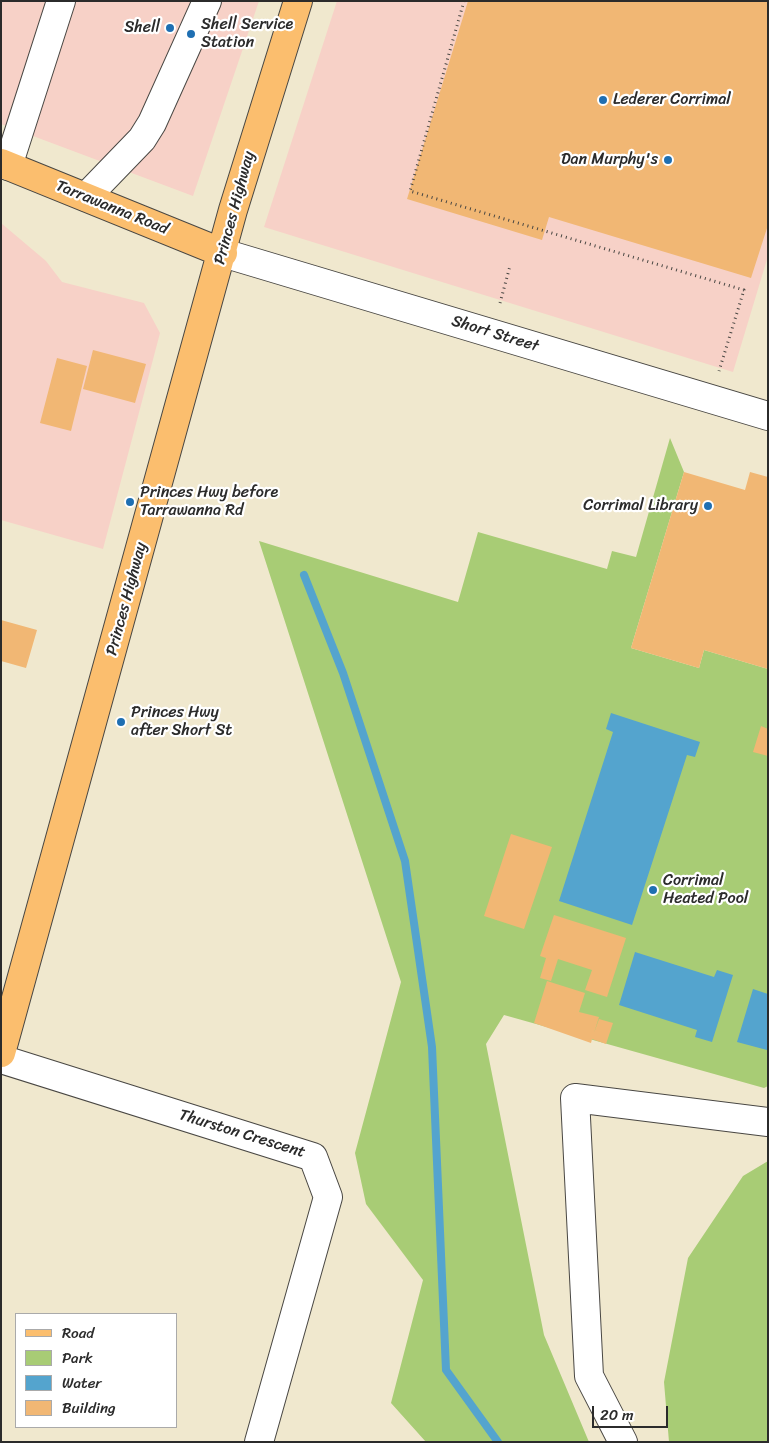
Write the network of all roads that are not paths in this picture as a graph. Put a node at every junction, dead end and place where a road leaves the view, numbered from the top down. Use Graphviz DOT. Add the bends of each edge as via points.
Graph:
graph roads {
  1 [pos="61,1"];
  2 [pos="206,1"];
  3 [pos="298,1"];
  4 [pos="5,165"];
  5 [pos="86,197"];
  6 [pos="223,253"];
  7 [pos="768,416"];
  8 [pos="1,1054"];
  9 [pos="1,1059"];
  10 [pos="768,1122"];
  11 [pos="260,1442"];
  12 [pos="623,1442"];
  1 -- 4 [label="street"];
  2 -- 5 [label="street" via="152,123 142,139"];
  3 -- 6 [label="main road, Princes Highway" via="265,100"];
  4 -- 5 [label="main road, Tarrawanna Road"];
  5 -- 6 [label="main road, Tarrawanna Road"];
  6 -- 7 [label="street, Short Street"];
  6 -- 8 [label="main road, Princes Highway"];
  9 -- 11 [label="street, Thurston Crescent" via="313,1156 328,1197"];
  10 -- 12 [label="street" via="575,1098 589,1376"];
}
